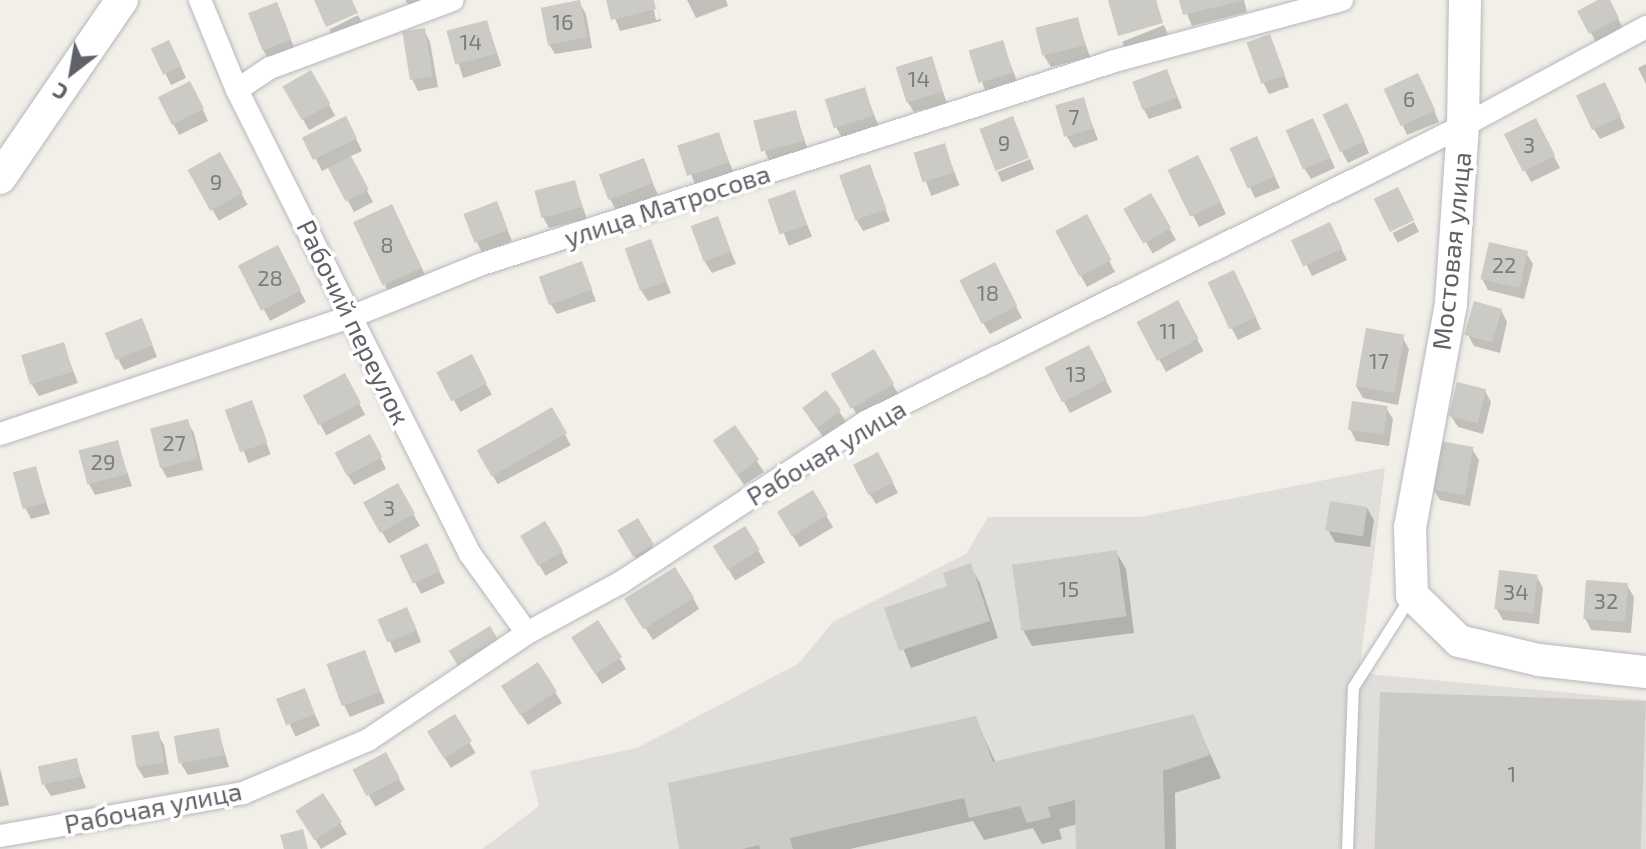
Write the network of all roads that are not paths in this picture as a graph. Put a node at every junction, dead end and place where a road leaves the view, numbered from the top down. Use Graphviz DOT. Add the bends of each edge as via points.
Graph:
graph roads {
  1 [pos="122,0"];
  2 [pos="200,0"];
  3 [pos="453,0"];
  4 [pos="1342,0"];
  5 [pos="1465,0"];
  6 [pos="1646,27"];
  7 [pos="237,90"];
  8 [pos="1463,126"];
  9 [pos="0,178"];
  10 [pos="353,316"];
  11 [pos="0,434"];
  12 [pos="1412,595"];
  13 [pos="527,633"];
  14 [pos="1646,672"];
  15 [pos="0,836"];
  16 [pos="1347,849"];
  1 -- 9 [label="street"];
  2 -- 7 [label="street, Рабочий переулок"];
  3 -- 7 [label="street" via="270,68"];
  4 -- 10 [label="street, улица Матросова" via="1118,60 895,131 479,265"];
  5 -- 8 [label="street, Мостовая улица"];
  6 -- 8 [label="street, Рабочая улица"];
  7 -- 10 [label="street, Рабочий переулок"];
  8 -- 12 [label="street, Мостовая улица" via="1451,304 1410,527"];
  8 -- 13 [label="street, Рабочая улица" via="866,422 620,583"];
  10 -- 11 [label="street, улица Матросова"];
  10 -- 13 [label="street, Рабочий переулок" via="470,554"];
  12 -- 14 [label="street" via="1459,641 1539,660"];
  12 -- 16 [label="lane" via="1353,687"];
  13 -- 15 [label="street, Рабочая улица" via="368,740 243,793"];
}
